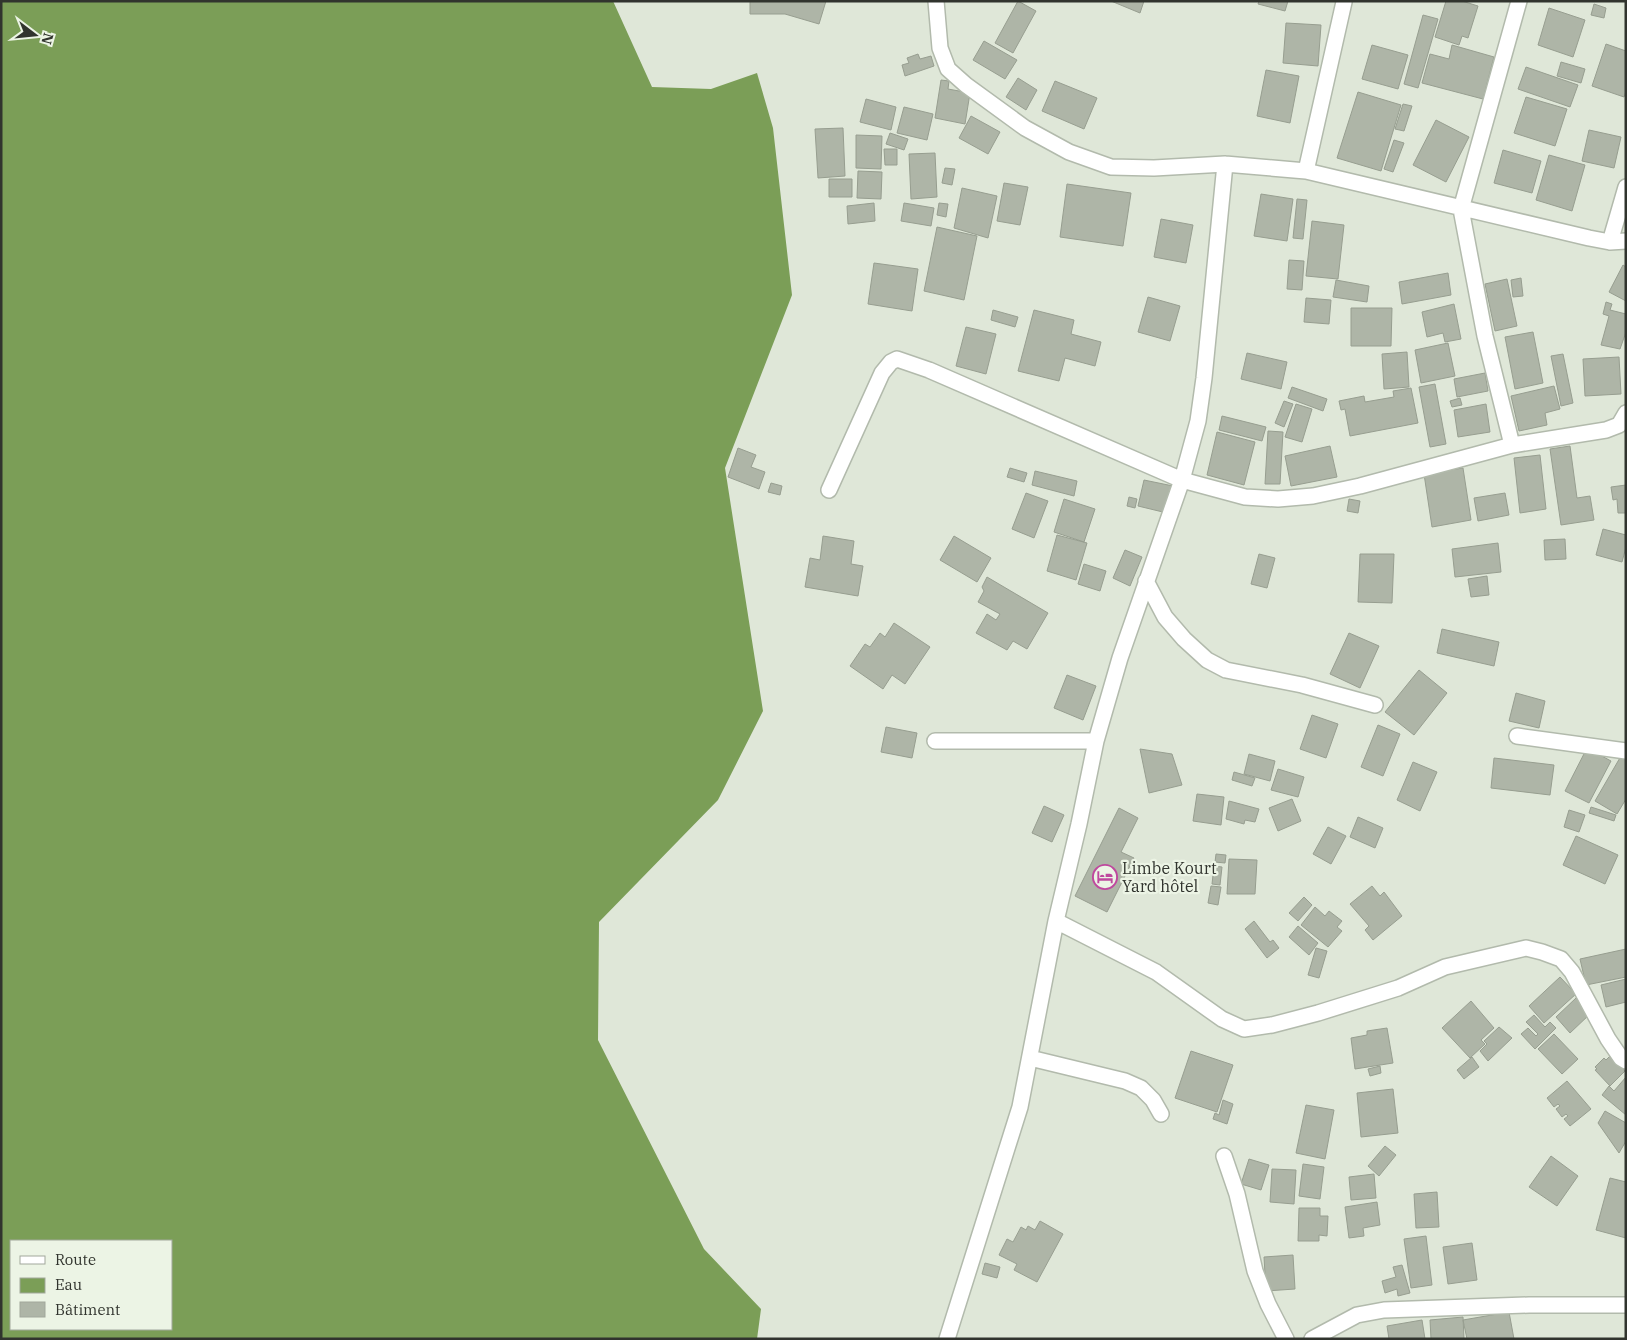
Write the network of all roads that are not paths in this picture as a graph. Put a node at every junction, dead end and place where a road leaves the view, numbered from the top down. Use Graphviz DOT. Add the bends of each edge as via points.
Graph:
graph roads {
  1 [pos="936,1"];
  2 [pos="1519,1"];
  3 [pos="1344,2"];
  4 [pos="1225,164"];
  5 [pos="1306,171"];
  6 [pos="1626,187"];
  7 [pos="1461,209"];
  8 [pos="1626,240"];
  9 [pos="1610,242"];
  10 [pos="1626,413"];
  11 [pos="1512,445"];
  12 [pos="1182,480"];
  13 [pos="828,490"];
  14 [pos="1146,581"];
  15 [pos="1375,705"];
  16 [pos="1517,736"];
  17 [pos="935,741"];
  18 [pos="1096,742"];
  19 [pos="1626,751"];
  20 [pos="1056,921"];
  21 [pos="1030,1058"];
  22 [pos="1626,1061"];
  23 [pos="1160,1114"];
  24 [pos="1224,1156"];
  25 [pos="1625,1308"];
  26 [pos="947,1339"];
  27 [pos="1286,1339"];
  28 [pos="1312,1339"];
  1 -- 4 [label="street" via="940,48 948,69 1025,128 1069,152 1110,167"];
  2 -- 7 [label="street"];
  3 -- 5 [label="street"];
  4 -- 5 [label="street"];
  4 -- 12 [label="street" via="1204,378 1198,421"];
  5 -- 7 [label="street"];
  6 -- 9 [label="street"];
  7 -- 9 [label="street"];
  7 -- 11 [label="street" via="1485,336"];
  8 -- 9 [label="street"];
  10 -- 11 [label="street" via="1619,425 1606,430"];
  11 -- 12 [label="street" via="1313,496 1245,497"];
  12 -- 13 [label="street" via="897,359 882,373"];
  12 -- 14 [label="street"];
  14 -- 15 [label="street" via="1165,617 1207,660 1226,670 1302,685"];
  14 -- 18 [label="street"];
  16 -- 19 [label="street"];
  17 -- 18 [label="street"];
  18 -- 20 [label="street"];
  20 -- 21 [label="street"];
  20 -- 22 [label="street" via="1156,972 1222,1019 1244,1029 1309,1015 1398,988 1445,967 1526,948 1561,958 1608,1039"];
  21 -- 23 [label="street" via="1125,1081 1141,1088 1153,1100"];
  21 -- 26 [label="street" via="1020,1107"];
  24 -- 27 [label="street" via="1237,1194 1255,1271"];
  25 -- 28 [label="street" via="1529,1305 1384,1310 1358,1315"];
}
